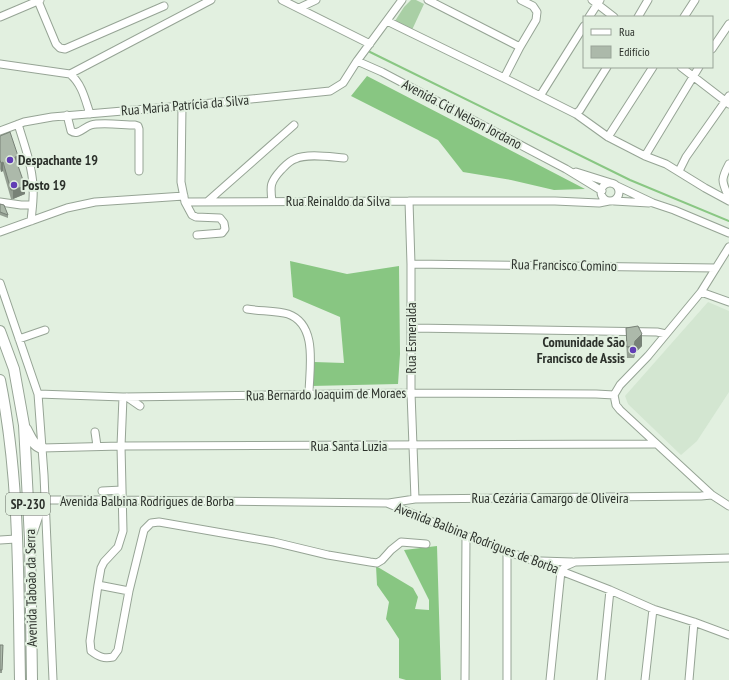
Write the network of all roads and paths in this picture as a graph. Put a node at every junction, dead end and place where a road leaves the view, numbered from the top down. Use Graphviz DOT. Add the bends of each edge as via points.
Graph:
graph roads {
  1 [pos="211,0"];
  2 [pos="282,0"];
  3 [pos="316,0"];
  4 [pos="402,0"];
  5 [pos="428,0"];
  6 [pos="522,0"];
  7 [pos="648,0"];
  8 [pos="695,0"];
  9 [pos="39,1"];
  10 [pos="596,1"];
  11 [pos="164,6"];
  12 [pos="299,8"];
  13 [pos="590,16"];
  14 [pos="613,16"];
  15 [pos="639,16"];
  16 [pos="685,16"];
  17 [pos="0,17"];
  18 [pos="387,21"];
  19 [pos="729,26"];
  20 [pos="583,28"];
  21 [pos="370,44"];
  22 [pos="520,47"];
  23 [pos="713,48"];
  24 [pos="357,61"];
  25 [pos="0,64"];
  26 [pos="606,68"];
  27 [pos="652,68"];
  28 [pos="682,68"];
  29 [pos="698,68"];
  30 [pos="70,74"];
  31 [pos="693,76"];
  32 [pos="504,78"];
  33 [pos="540,96"];
  34 [pos="728,100"];
  35 [pos="182,106"];
  36 [pos="90,114"];
  37 [pos="576,114"];
  38 [pos="67,115"];
  39 [pos="18,124"];
  40 [pos="294,125"];
  41 [pos="0,130"];
  42 [pos="608,137"];
  43 [pos="644,156"];
  44 [pos="344,158"];
  45 [pos="729,164"];
  46 [pos="566,169"];
  47 [pos="139,171"];
  48 [pos="679,171"];
  49 [pos="614,185"];
  50 [pos="602,191"];
  51 [pos="184,199"];
  52 [pos="729,199"];
  53 [pos="208,201"];
  54 [pos="272,201"];
  55 [pos="409,201"];
  56 [pos="611,201"];
  57 [pos="0,202"];
  58 [pos="586,203"];
  59 [pos="653,203"];
  60 [pos="32,205"];
  61 [pos="31,221"];
  62 [pos="0,232"];
  63 [pos="729,233"];
  64 [pos="197,235"];
  65 [pos="729,247"];
  66 [pos="411,264"];
  67 [pos="716,268"];
  68 [pos="0,283"];
  69 [pos="701,292"];
  70 [pos="729,302"];
  71 [pos="247,310"];
  72 [pos="412,328"];
  73 [pos="45,330"];
  74 [pos="0,331"];
  75 [pos="666,334"];
  76 [pos="19,339"];
  77 [pos="0,380"];
  78 [pos="411,393"];
  79 [pos="38,394"];
  80 [pos="309,395"];
  81 [pos="614,395"];
  82 [pos="125,397"];
  83 [pos="140,406"];
  84 [pos="24,425"];
  85 [pos="95,432"];
  86 [pos="655,444"];
  87 [pos="97,446"];
  88 [pos="121,446"];
  89 [pos="413,446"];
  90 [pos="42,448"];
  91 [pos="122,490"];
  92 [pos="102,491"];
  93 [pos="712,495"];
  94 [pos="415,499"];
  95 [pos="44,500"];
  96 [pos="122,500"];
  97 [pos="387,503"];
  98 [pos="729,506"];
  99 [pos="466,536"];
  100 [pos="16,538"];
  101 [pos="30,539"];
  102 [pos="0,540"];
  103 [pos="426,544"];
  104 [pos="507,551"];
  105 [pos="729,558"];
  106 [pos="533,561"];
  107 [pos="574,562"];
  108 [pos="561,571"];
  109 [pos="98,585"];
  110 [pos="610,590"];
  111 [pos="129,591"];
  112 [pos="652,609"];
  113 [pos="694,622"];
  114 [pos="717,630"];
  115 [pos="729,630"];
  116 [pos="729,635"];
  117 [pos="20,680"];
  118 [pos="32,680"];
  119 [pos="52,680"];
  120 [pos="465,680"];
  121 [pos="507,680"];
  122 [pos="550,680"];
  123 [pos="601,680"];
  124 [pos="645,680"];
  125 [pos="689,680"];
  1 -- 30 [label="street"];
  2 -- 12 [label="street"];
  3 -- 12 [label="street"];
  4 -- 18 [label="street, Rua Maria Patrícia da Silva"];
  5 -- 22 [label="street"];
  6 -- 22 [label="street" via="533,6 536,20"];
  7 -- 15 [label="street"];
  8 -- 16 [label="street"];
  9 -- 11 [label="street" via="56,44 65,49"];
  9 -- 17 [label="street"];
  10 -- 13 [label="street"];
  10 -- 14 [label="street"];
  12 -- 21 [label="street"];
  18 -- 21 [label="street, Rua Maria Patrícia da Silva"];
  18 -- 32 [label="street"];
  19 -- 23 [label="street"];
  20 -- 33 [label="street"];
  21 -- 24 [label="street, Rua Maria Patrícia da Silva"];
  22 -- 32 [label="street"];
  24 -- 35 [label="street, Rua Maria Patrícia da Silva" via="344,83 330,91"];
  24 -- 46 [label="street, Avenida Cid Nelson Jordano"];
  25 -- 30 [label="street"];
  26 -- 37 [label="street"];
  27 -- 42 [label="street"];
  28 -- 31 [label="street"];
  29 -- 31 [label="street"];
  30 -- 36 [label="street" via="76,78 82,89"];
  31 -- 34 [label="street"];
  31 -- 43 [label="street"];
  32 -- 33 [label="street"];
  33 -- 37 [label="street"];
  34 -- 48 [label="street" via="686,157"];
  35 -- 36 [label="street, Rua Maria Patrícia da Silva"];
  35 -- 51 [label="street" via="181,182"];
  36 -- 38 [label="street, Rua Maria Patrícia da Silva"];
  37 -- 42 [label="street"];
  38 -- 39 [label="street, Rua Maria Patrícia da Silva"];
  38 -- 47 [label="street" via="71,131 74,133 92,125 138,126"];
  39 -- 41 [label="street, Rua Maria Patrícia da Silva"];
  39 -- 60 [label="street" via="32,174"];
  40 -- 53 [label="street"];
  42 -- 43 [label="street"];
  43 -- 48 [label="street"];
  44 -- 54 [label="street" via="304,156 294,159 271,182"];
  45 -- 52 [label="street" via="722,177"];
  46 -- 49 [label="street, Avenida Cid Nelson Jordano"];
  46 -- 50 [label="street, Avenida Cid Nelson Jordano"];
  48 -- 52 [label="street" via="705,188"];
  49 -- 50 [label="street" via="605,185"];
  49 -- 56 [label="street" via="619,194"];
  49 -- 59 [label="street, Avenida Cid Nelson Jordano"];
  50 -- 56 [label="street" via="604,198"];
  50 -- 58 [label="street"];
  51 -- 53 [label="street, Rua Reinaldo da Silva"];
  51 -- 61 [label="street, Rua Reinaldo da Silva" via="95,202 67,208"];
  51 -- 64 [label="street" via="192,215 220,218 224,223 225,229 222,233"];
  53 -- 54 [label="street, Rua Reinaldo da Silva"];
  54 -- 55 [label="street, Rua Reinaldo da Silva"];
  55 -- 58 [label="street, Rua Reinaldo da Silva"];
  55 -- 66 [label="street, Rua Esmeralda"];
  56 -- 58 [label="street, Rua Reinaldo da Silva"];
  56 -- 59 [label="street, Avenida Cid Nelson Jordano"];
  57 -- 60 [label="street"];
  59 -- 63 [label="street, Avenida Cid Nelson Jordano"];
  60 -- 61 [label="street"];
  61 -- 62 [label="street, Rua Reinaldo da Silva"];
  65 -- 67 [label="street"];
  66 -- 67 [label="street, Rua Francisco Comino"];
  66 -- 72 [label="street, Rua Esmeralda"];
  67 -- 69 [label="street"];
  68 -- 76 [label="street"];
  69 -- 70 [label="street"];
  69 -- 75 [label="street"];
  71 -- 80 [label="street" via="287,314 297,319 305,329 311,349"];
  72 -- 75 [label="street" via="586,330"];
  72 -- 78 [label="street, Rua Esmeralda"];
  73 -- 76 [label="street"];
  74 -- 84 [label="highway, Avenida Taboão da Serra / SP-230" via="14,369"];
  75 -- 81 [label="street"];
  76 -- 79 [label="street"];
  77 -- 100 [label="highway, Avenida Taboão da Serra / SP-230" via="7,413"];
  78 -- 80 [label="street, Rua Bernardo Joaquim de Moraes"];
  78 -- 81 [label="street, Rua Bernardo Joaquim de Moraes"];
  78 -- 89 [label="street, Rua Esmeralda"];
  79 -- 82 [label="street, Rua Bernardo Joaquim de Moraes"];
  79 -- 90 [label="street"];
  80 -- 82 [label="street, Rua Bernardo Joaquim de Moraes"];
  81 -- 86 [label="street" via="620,410"];
  82 -- 83 [label="street"];
  82 -- 88 [label="street"];
  84 -- 90 [label="highway" via="34,444"];
  84 -- 101 [label="highway, Avenida Taboão da Serra / SP-230"];
  85 -- 87 [label="street"];
  86 -- 89 [label="street, Rua Santa Luzia"];
  86 -- 93 [label="street"];
  87 -- 88 [label="street, Rua Santa Luzia"];
  87 -- 90 [label="street, Rua Santa Luzia"];
  88 -- 89 [label="street, Rua Santa Luzia"];
  88 -- 91 [label="street"];
  89 -- 94 [label="street, Rua Esmeralda"];
  90 -- 95 [label="street"];
  91 -- 92 [label="street"];
  91 -- 96 [label="street"];
  93 -- 94 [label="street, Rua Cezária Camargo de Oliveira"];
  93 -- 98 [label="street"];
  94 -- 97 [label="street, Rua Cezária Camargo de Oliveira"];
  95 -- 96 [label="street, Avenida Balbina Rodrigues de Borba"];
  95 -- 101 [label="highway"];
  95 -- 119 [label="street"];
  96 -- 97 [label="street, Avenida Balbina Rodrigues de Borba"];
  96 -- 109 [label="street" via="123,531 118,547 101,568"];
  97 -- 99 [label="street, Avenida Balbina Rodrigues de Borba"];
  99 -- 104 [label="street, Avenida Balbina Rodrigues de Borba"];
  99 -- 120 [label="street"];
  100 -- 102 [label="street"];
  100 -- 117 [label="highway, Avenida Taboão da Serra / SP-230"];
  101 -- 118 [label="highway, Avenida Taboão da Serra / SP-230"];
  103 -- 111 [label="street" via="401,542 377,563 328,556 267,541 159,522 151,523 144,530"];
  104 -- 106 [label="street, Avenida Balbina Rodrigues de Borba"];
  104 -- 121 [label="street"];
  105 -- 107 [label="street"];
  106 -- 107 [label="street"];
  106 -- 108 [label="street, Avenida Balbina Rodrigues de Borba"];
  107 -- 108 [label="street"];
  108 -- 110 [label="street, Avenida Balbina Rodrigues de Borba"];
  108 -- 122 [label="street"];
  109 -- 111 [label="street"];
  109 -- 111 [label="street" via="90,641 92,651 106,659 113,657 118,650"];
  110 -- 112 [label="street, Avenida Balbina Rodrigues de Borba"];
  110 -- 123 [label="street"];
  112 -- 113 [label="street, Avenida Balbina Rodrigues de Borba"];
  112 -- 124 [label="street"];
  113 -- 114 [label="street, Avenida Balbina Rodrigues de Borba"];
  113 -- 125 [label="street"];
  114 -- 115 [label="street"];
  114 -- 116 [label="street, Avenida Balbina Rodrigues de Borba"];
}
